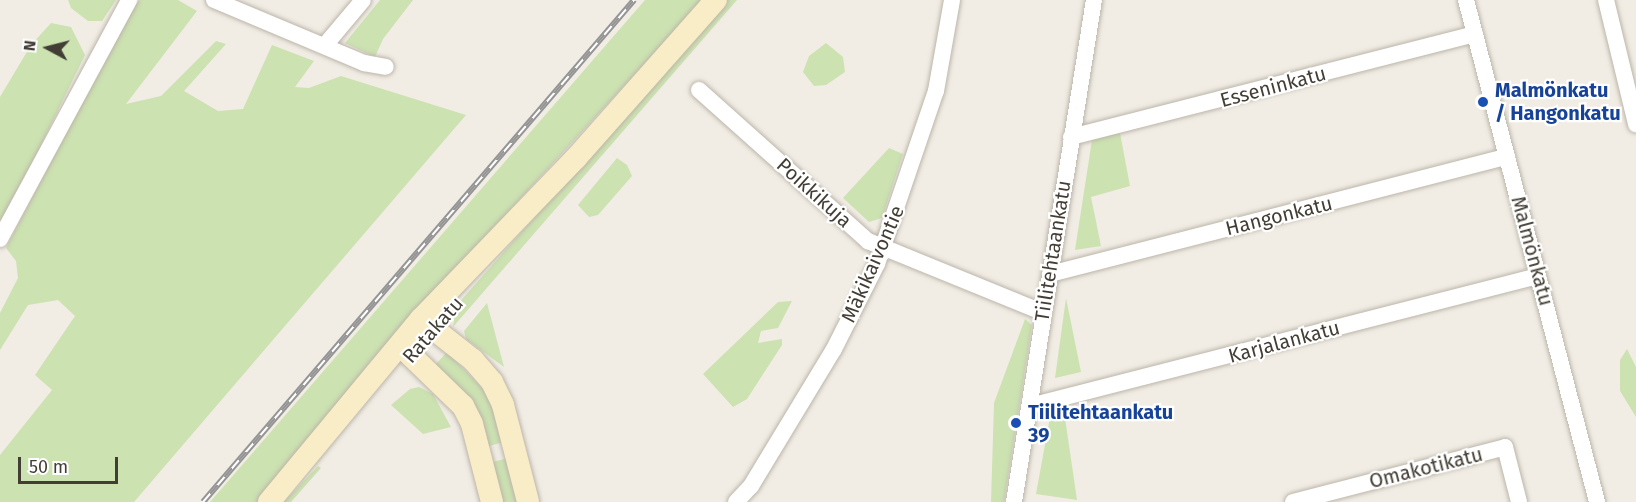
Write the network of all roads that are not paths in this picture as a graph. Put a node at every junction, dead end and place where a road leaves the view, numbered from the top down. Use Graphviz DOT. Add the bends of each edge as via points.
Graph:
graph roads {
  1 [pos="129,0"];
  2 [pos="214,0"];
  3 [pos="363,0"];
  4 [pos="716,0"];
  5 [pos="952,0"];
  6 [pos="1094,0"];
  7 [pos="1466,0"];
  8 [pos="1606,0"];
  9 [pos="1475,34"];
  10 [pos="326,44"];
  11 [pos="386,67"];
  12 [pos="699,90"];
  13 [pos="1636,124"];
  14 [pos="1071,137"];
  15 [pos="1507,158"];
  16 [pos="0,238"];
  17 [pos="884,248"];
  18 [pos="1050,274"];
  19 [pos="1538,276"];
  20 [pos="1044,312"];
  21 [pos="427,324"];
  22 [pos="406,351"];
  23 [pos="1030,406"];
  24 [pos="274,497"];
  25 [pos="492,502"];
  26 [pos="528,502"];
  27 [pos="736,502"];
  28 [pos="1014,502"];
  29 [pos="1293,502"];
  30 [pos="1519,502"];
  31 [pos="1597,502"];
  1 -- 16 [label="street"];
  2 -- 10 [label="street"];
  3 -- 10 [label="street"];
  4 -- 21 [label="main road, Ratakatu" via="576,159 510,242"];
  5 -- 17 [label="street, Mäkikaivontie" via="936,91"];
  6 -- 14 [label="street, Tiilitehtaankatu"];
  7 -- 9 [label="street, Malmönkatu"];
  8 -- 13 [label="street"];
  9 -- 14 [label="street, Esseninkatu"];
  9 -- 15 [label="street, Malmönkatu"];
  10 -- 11 [label="street" via="364,63"];
  12 -- 17 [label="street, Poikkikuja" via="868,241"];
  14 -- 18 [label="street, Tiilitehtaankatu"];
  15 -- 18 [label="street, Hangonkatu"];
  15 -- 19 [label="street, Malmönkatu"];
  17 -- 20 [label="street, Poikkikuja"];
  17 -- 27 [label="street, Mäkikaivontie" via="834,349 751,486"];
  18 -- 20 [label="street, Tiilitehtaankatu"];
  19 -- 23 [label="street, Karjalankatu"];
  19 -- 31 [label="street, Malmönkatu"];
  20 -- 23 [label="street, Tiilitehtaankatu"];
  21 -- 22 [label="main road, Ratakatu"];
  21 -- 26 [label="main road" via="473,360 492,382 503,405"];
  22 -- 24 [label="main road, Ratakatu"];
  22 -- 25 [label="main road" via="463,406 472,424"];
  23 -- 28 [label="street, Tiilitehtaankatu"];
  29 -- 30 [label="street, Omakotikatu" via="1505,447"];
}
